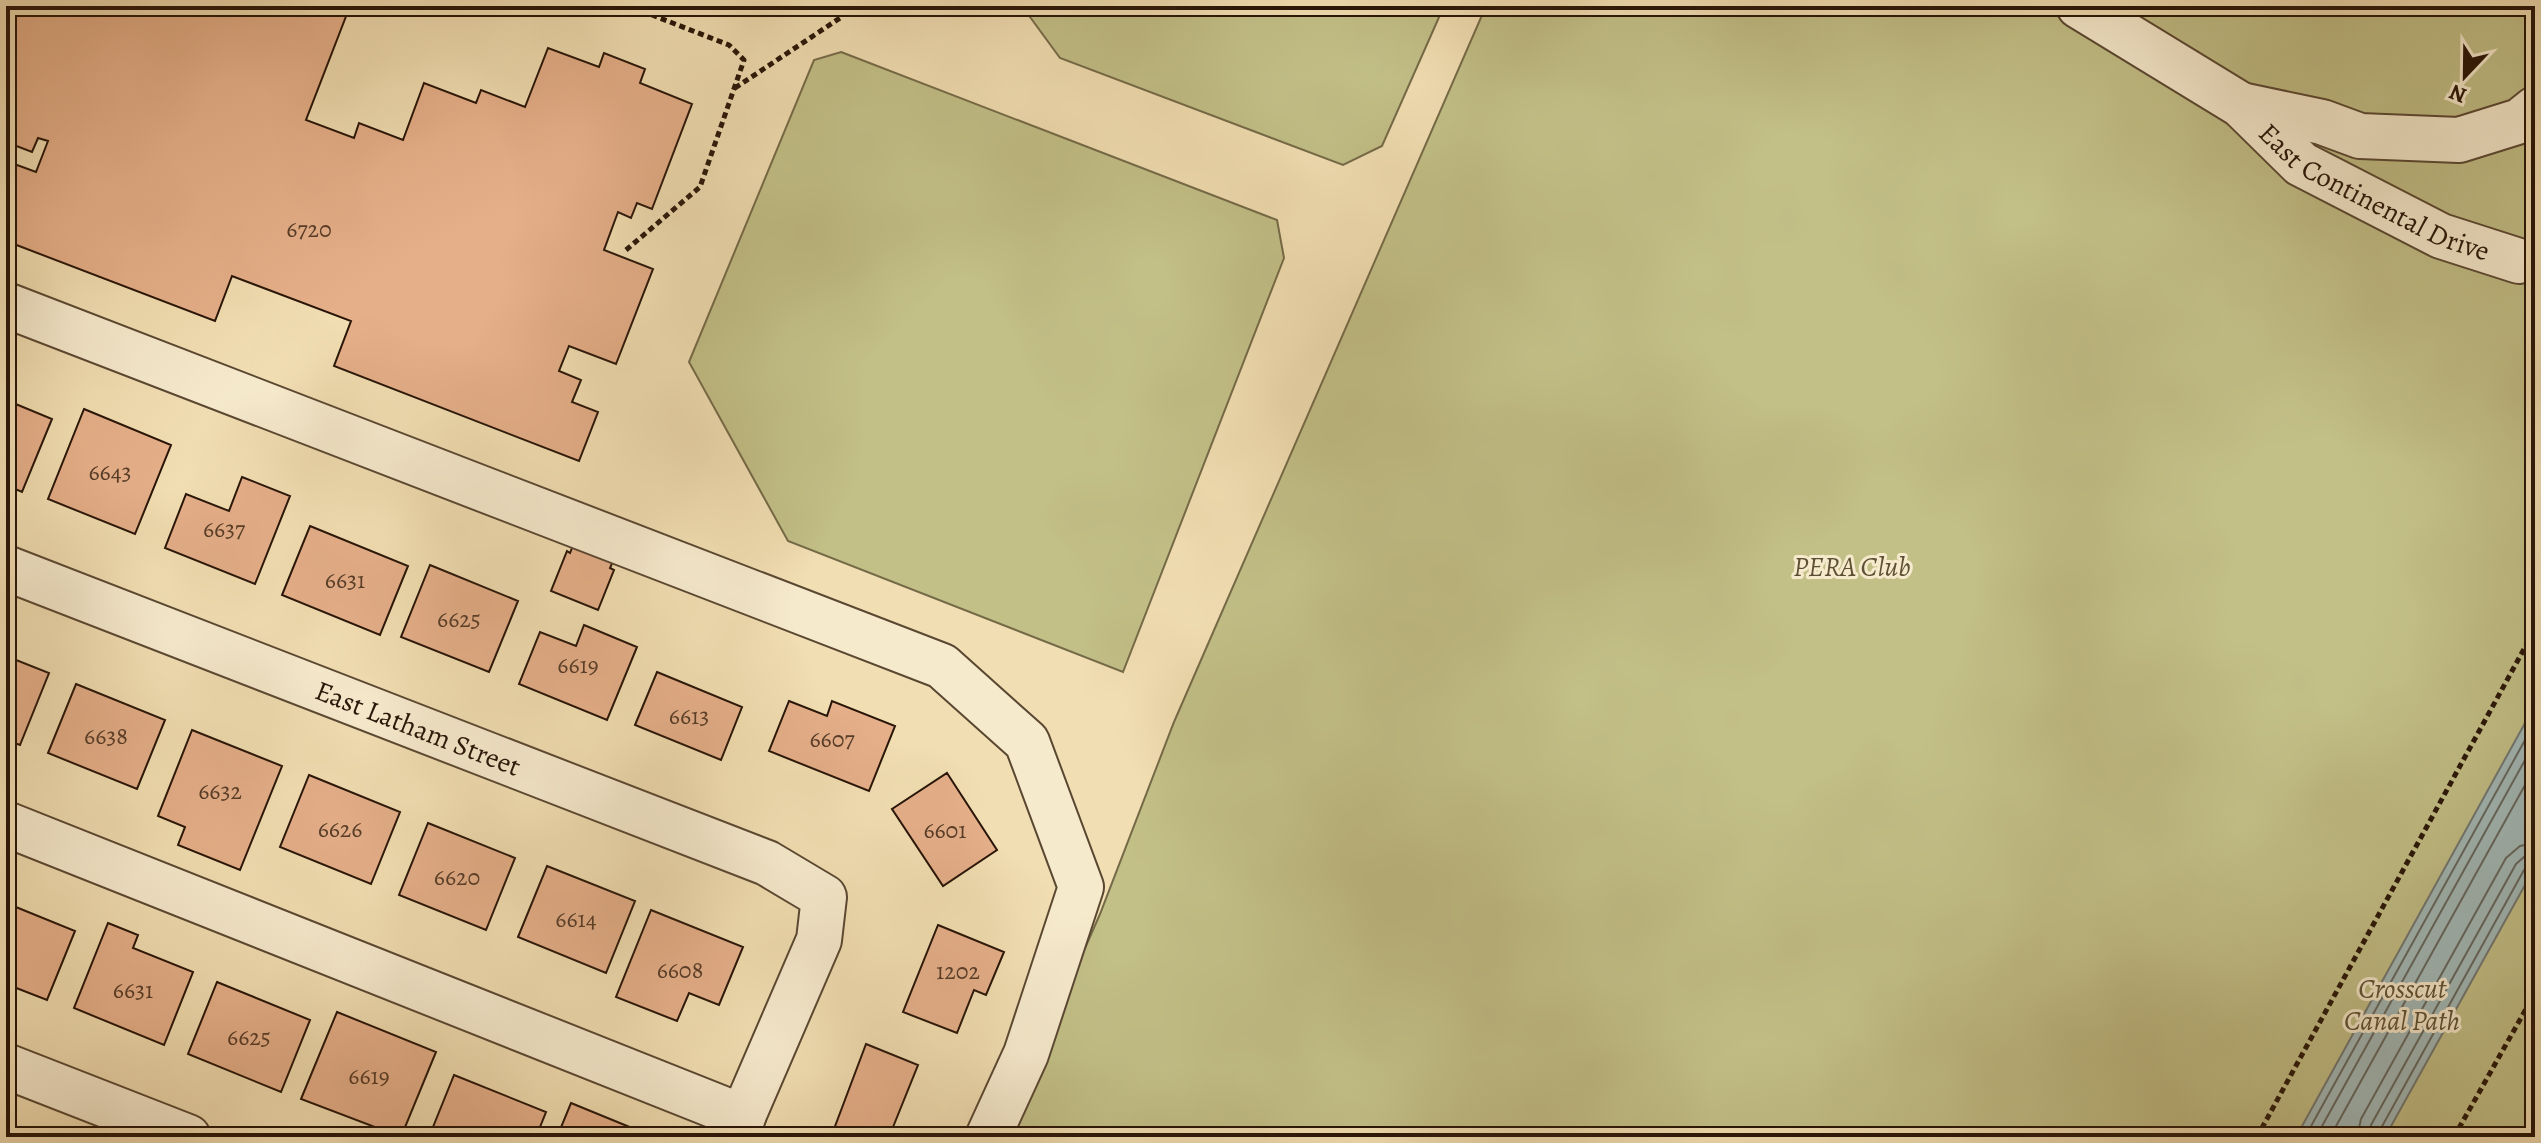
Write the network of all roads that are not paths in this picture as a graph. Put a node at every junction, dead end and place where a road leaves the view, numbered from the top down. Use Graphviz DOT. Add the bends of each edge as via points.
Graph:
graph roads {
  1 [pos="2079,6"];
  2 [pos="2241,105"];
  3 [pos="2535,109"];
  4 [pos="2519,261"];
  5 [pos="6,305"];
  6 [pos="6,568"];
  7 [pos="6,824"];
  8 [pos="6,1066"];
  9 [pos="739,1127"];
  10 [pos="188,1137"];
  11 [pos="988,1137"];
  1 -- 2 [label="street, East Continental Drive"];
  2 -- 3 [label="street, East Continental Drive" via="2360,136 2459,140 2520,121"];
  2 -- 4 [label="street, East Continental Drive" via="2301,164 2441,236"];
  5 -- 11 [label="street" via="942,666 1027,742 1081,887 1026,1054"];
  6 -- 9 [label="street, East Latham Street" via="767,863 824,897 819,940"];
  7 -- 9 [label="street"];
  8 -- 10 [label="street"];
}
